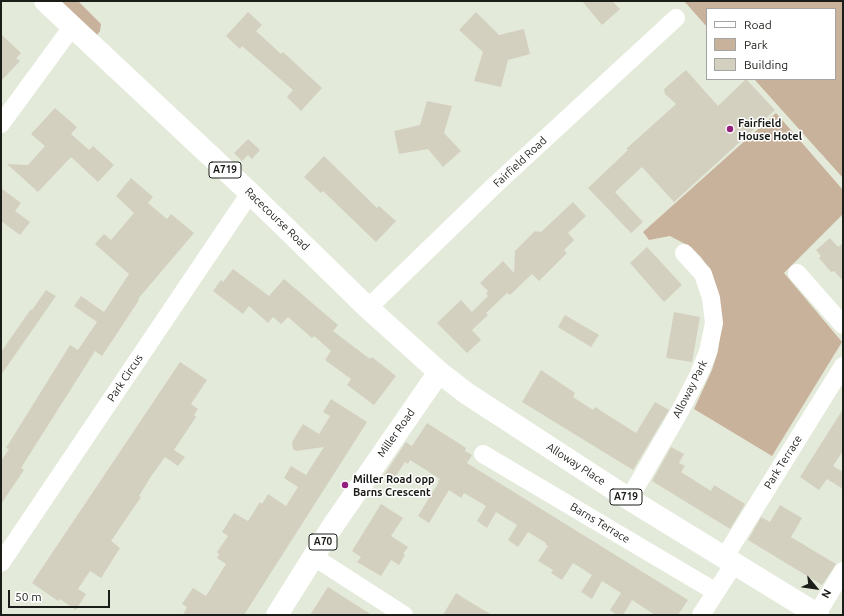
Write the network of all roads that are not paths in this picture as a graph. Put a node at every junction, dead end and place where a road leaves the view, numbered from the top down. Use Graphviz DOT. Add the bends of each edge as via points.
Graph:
graph roads {
  1 [pos="45,1"];
  2 [pos="676,18"];
  3 [pos="72,27"];
  4 [pos="1,124"];
  5 [pos="250,193"];
  6 [pos="684,252"];
  7 [pos="797,273"];
  8 [pos="368,308"];
  9 [pos="843,325"];
  10 [pos="843,366"];
  11 [pos="439,372"];
  12 [pos="483,454"];
  13 [pos="629,499"];
  14 [pos="314,557"];
  15 [pos="729,561"];
  16 [pos="1,563"];
  17 [pos="843,571"];
  18 [pos="716,592"];
  19 [pos="277,615"];
  20 [pos="404,615"];
  21 [pos="701,615"];
  22 [pos="818,615"];
  1 -- 3 [label="main road, Racecourse Road / A719"];
  2 -- 8 [label="street, Fairfield Road" via="496,184"];
  3 -- 4 [label="street"];
  3 -- 5 [label="main road, Racecourse Road / A719"];
  5 -- 8 [label="main road, Racecourse Road / A719"];
  5 -- 16 [label="street, Park Circus"];
  6 -- 13 [label="street, Alloway Park" via="703,274 711,298 714,323 708,352 700,374"];
  7 -- 9 [label="street"];
  8 -- 11 [label="main road, Racecourse Road / A719"];
  10 -- 15 [label="street, Park Terrace"];
  11 -- 13 [label="main road, Alloway Place / A719" via="466,393"];
  11 -- 14 [label="main road, Miller Road / A70"];
  12 -- 18 [label="street, Barns Terrace"];
  13 -- 15 [label="main road, Alloway Place / A719"];
  14 -- 19 [label="main road, Miller Road / A70"];
  14 -- 20 [label="street"];
  15 -- 18 [label="street, Park Terrace"];
  15 -- 22 [label="main road, Alloway Place / A719"];
  17 -- 22 [label="street"];
  18 -- 21 [label="street, Park Terrace"];
}
